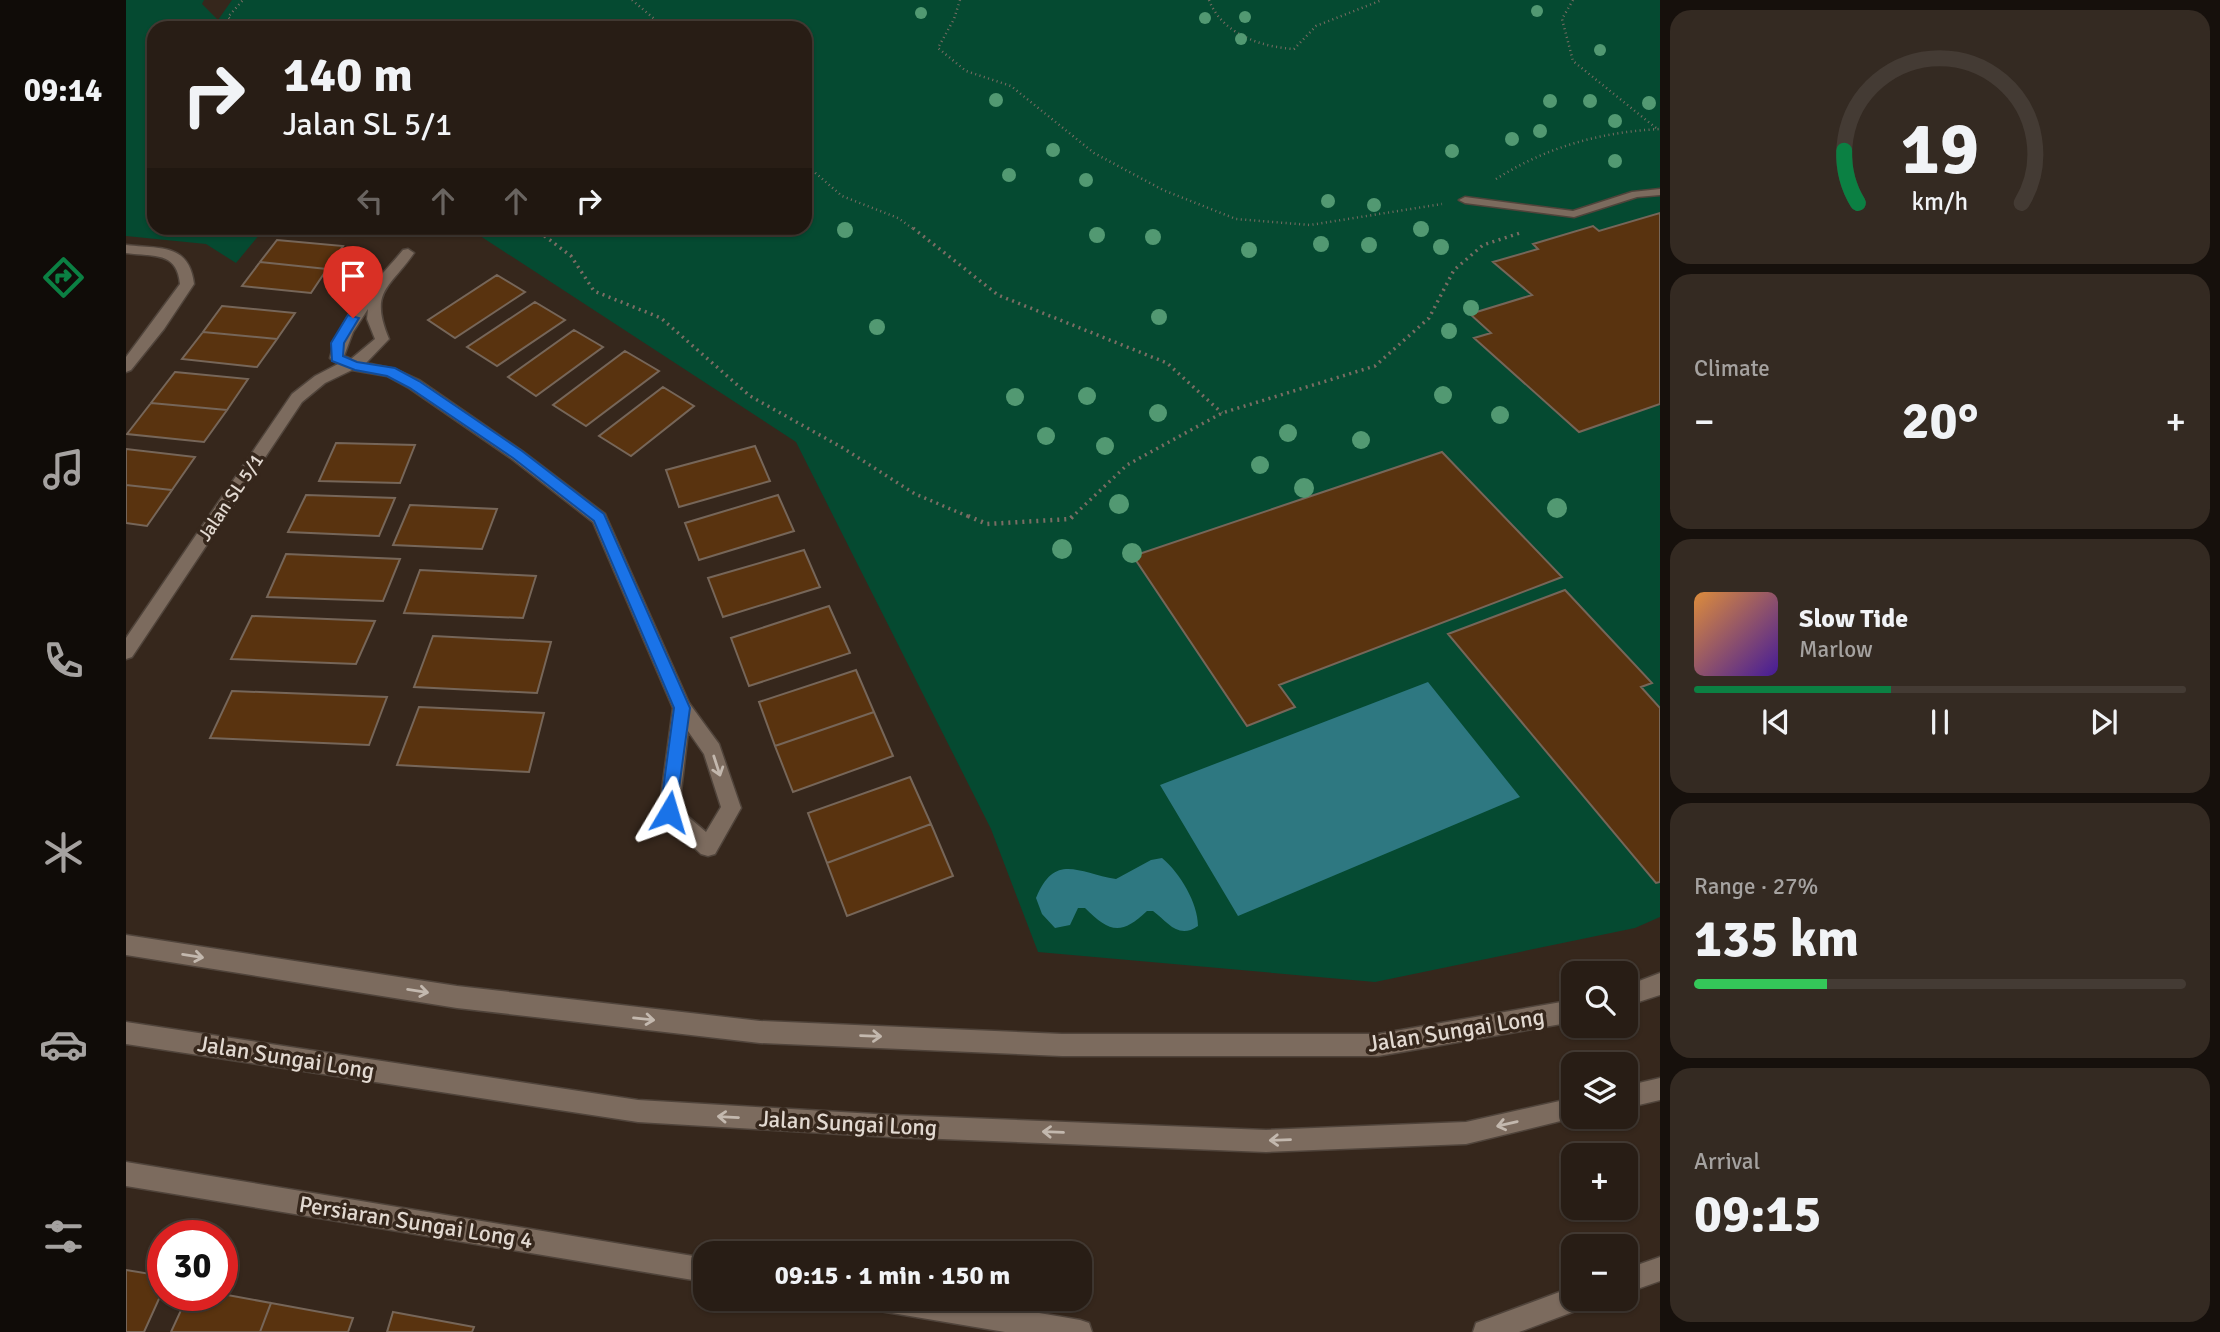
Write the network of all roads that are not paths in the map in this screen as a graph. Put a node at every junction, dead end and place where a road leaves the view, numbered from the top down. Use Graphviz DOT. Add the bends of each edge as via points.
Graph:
graph roads {
  1 [pos="1660,192"];
  2 [pos="1465,200"];
  3 [pos="126,249"];
  4 [pos="408,253"];
  5 [pos="376,294"];
  6 [pos="355,366"];
  7 [pos="126,367"];
  8 [pos="126,652"];
  9 [pos="682,708"];
  10 [pos="126,945"];
  11 [pos="1660,984"];
  12 [pos="1638,992"];
  13 [pos="1561,1013"];
  14 [pos="126,1032"];
  15 [pos="1660,1089"];
  16 [pos="1638,1094"];
  17 [pos="1561,1112"];
  18 [pos="126,1174"];
  19 [pos="693,1268"];
  20 [pos="1660,1269"];
  21 [pos="1638,1277"];
  22 [pos="1561,1304"];
  23 [pos="953,1311"];
  24 [pos="1080,1332"];
  25 [pos="1485,1332"];
  1 -- 2 [label="lane" via="1636,194 1574,214"];
  3 -- 7 [label="street" via="173,255 185,267 187,284"];
  4 -- 5 [label="street"];
  5 -- 6 [label="street, Jalan SL 5/1" via="374,318 382,339"];
  5 -- 6 [label="street" via="338,343 337,358"];
  6 -- 8 [label="street, Jalan SL 5/1" via="322,377 297,398"];
  6 -- 9 [label="street, Jalan SL 5/1" via="390,372 414,384 599,518"];
  9 -- 9 [label="street, Jalan SL 5/1, one-way" via="712,750 731,808 708,847 669,812"];
  10 -- 13 [label="street, Jalan Sungai Long, one-way" via="457,997 774,1032 1062,1045 1378,1045"];
  11 -- 12 [label="street"];
  17 -- 14 [label="street, Jalan Sungai Long, one-way" via="1466,1133 1266,1141 877,1125 638,1111"];
  15 -- 16 [label="street"];
  18 -- 19 [label="street, Persiaran Sungai Long 4"];
  20 -- 21 [label="street"];
  22 -- 25 [label="street"];
  23 -- 24 [label="street"];
}
